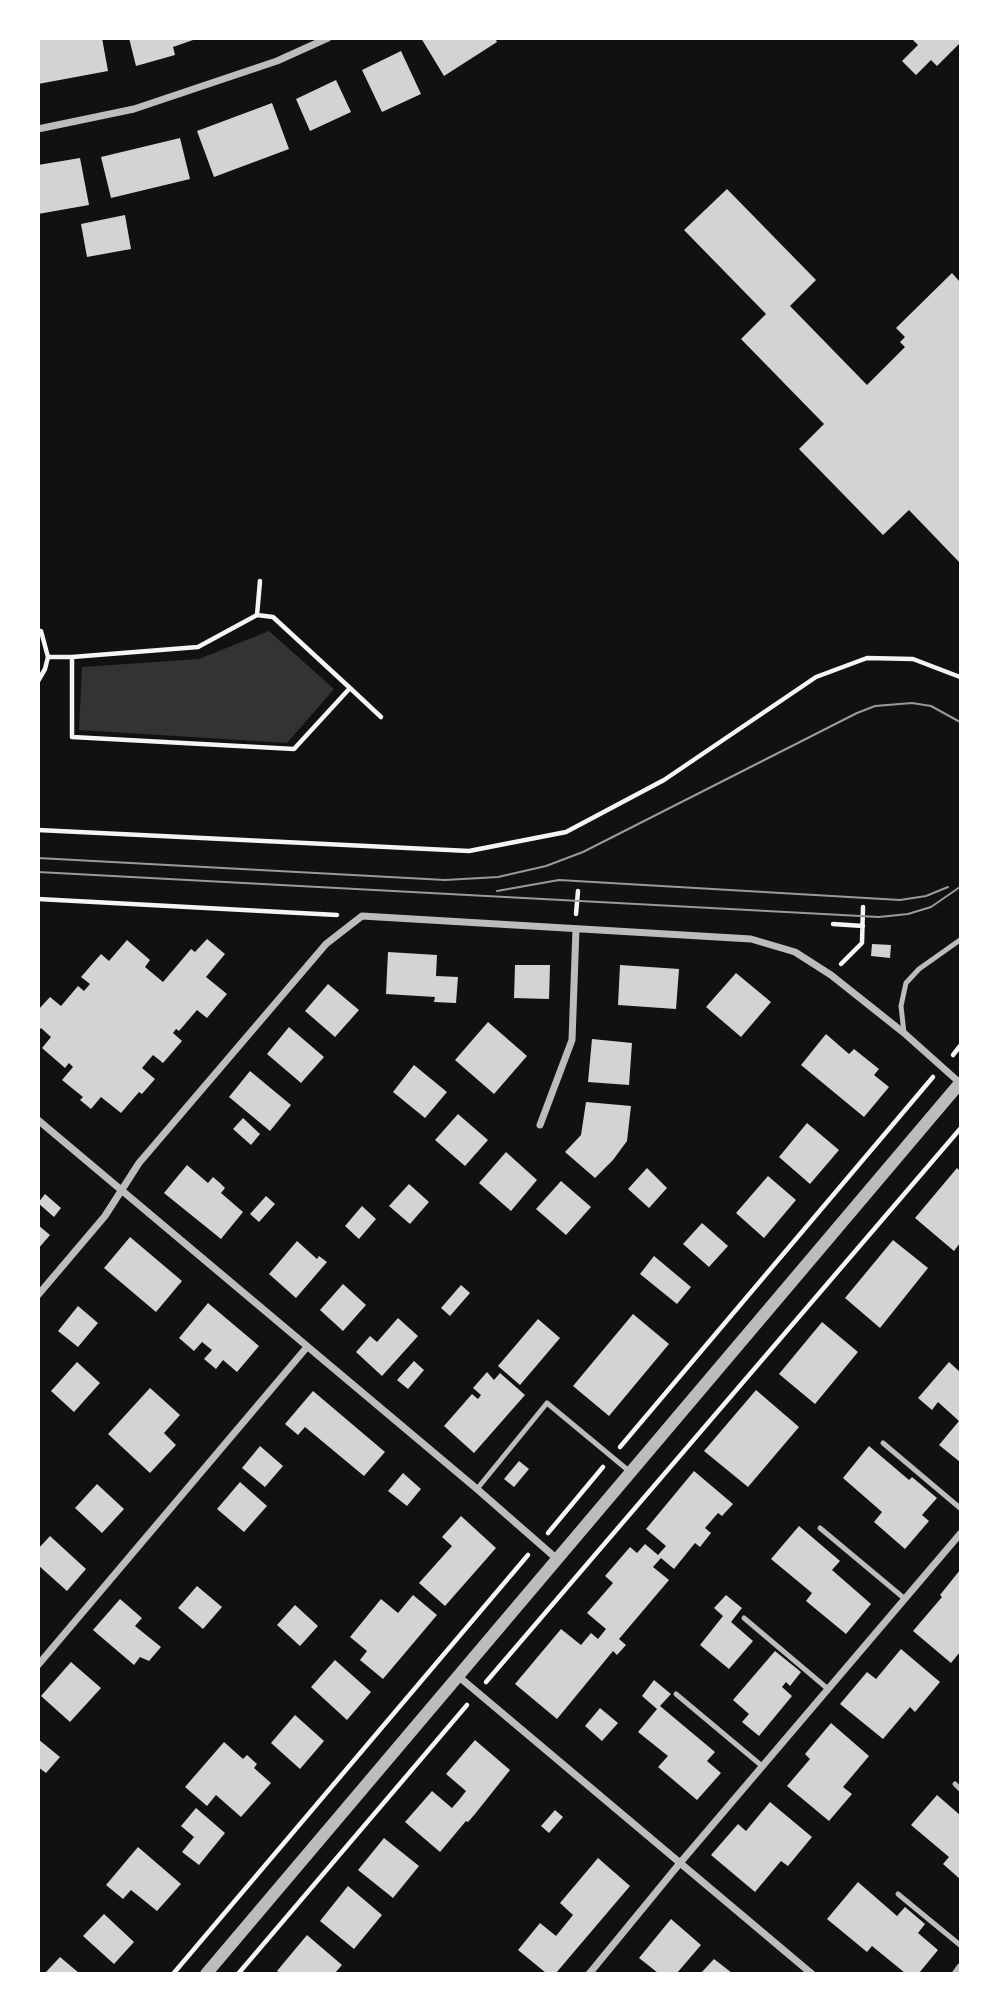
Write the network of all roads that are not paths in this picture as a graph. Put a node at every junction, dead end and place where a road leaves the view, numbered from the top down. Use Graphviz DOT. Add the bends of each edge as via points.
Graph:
graph roads {
  1 [pos="328,38"];
  2 [pos="38,129"];
  3 [pos="576,929"];
  4 [pos="961,940"];
  5 [pos="904,1033"];
  6 [pos="960,1083"];
  7 [pos="38,1120"];
  8 [pos="540,1125"];
  9 [pos="122,1190"];
  10 [pos="38,1295"];
  11 [pos="307,1347"];
  12 [pos="883,1443"];
  13 [pos="629,1471"];
  14 [pos="477,1489"];
  15 [pos="961,1508"];
  16 [pos="820,1528"];
  17 [pos="961,1534"];
  18 [pos="557,1559"];
  19 [pos="905,1599"];
  20 [pos="744,1618"];
  21 [pos="38,1665"];
  22 [pos="458,1676"];
  23 [pos="828,1689"];
  24 [pos="676,1694"];
  25 [pos="762,1766"];
  26 [pos="955,1784"];
  27 [pos="961,1789"];
  28 [pos="680,1863"];
  29 [pos="898,1894"];
  30 [pos="961,1945"];
  31 [pos="961,1967"];
  32 [pos="206,1973"];
  33 [pos="589,1973"];
  34 [pos="812,1973"];
  35 [pos="955,1973"];
  1 -- 2 [label="street" via="277,61 134,109"];
  3 -- 5 [label="street" via="751,939 795,952"];
  3 -- 8 [label="street" via="572,1040"];
  3 -- 9 [label="street" via="362,916 326,944 139,1163"];
  4 -- 5 [label="lane" via="906,983 901,1006"];
  5 -- 6 [label="street"];
  6 -- 13 [label="street"];
  7 -- 9 [label="street"];
  9 -- 10 [label="street"];
  9 -- 11 [label="street"];
  11 -- 14 [label="street"];
  11 -- 21 [label="street"];
  12 -- 15 [label="lane"];
  13 -- 14 [label="lane" via="547,1403"];
  13 -- 18 [label="street"];
  14 -- 18 [label="street"];
  16 -- 19 [label="lane"];
  17 -- 19 [label="street"];
  18 -- 22 [label="street"];
  19 -- 23 [label="street"];
  20 -- 23 [label="lane"];
  22 -- 28 [label="street"];
  22 -- 32 [label="street"];
  23 -- 25 [label="street"];
  24 -- 25 [label="lane"];
  25 -- 28 [label="street"];
  26 -- 27 [label="lane"];
  28 -- 33 [label="street"];
  28 -- 34 [label="street"];
  29 -- 30 [label="lane"];
  31 -- 35 [label="street"];
}
